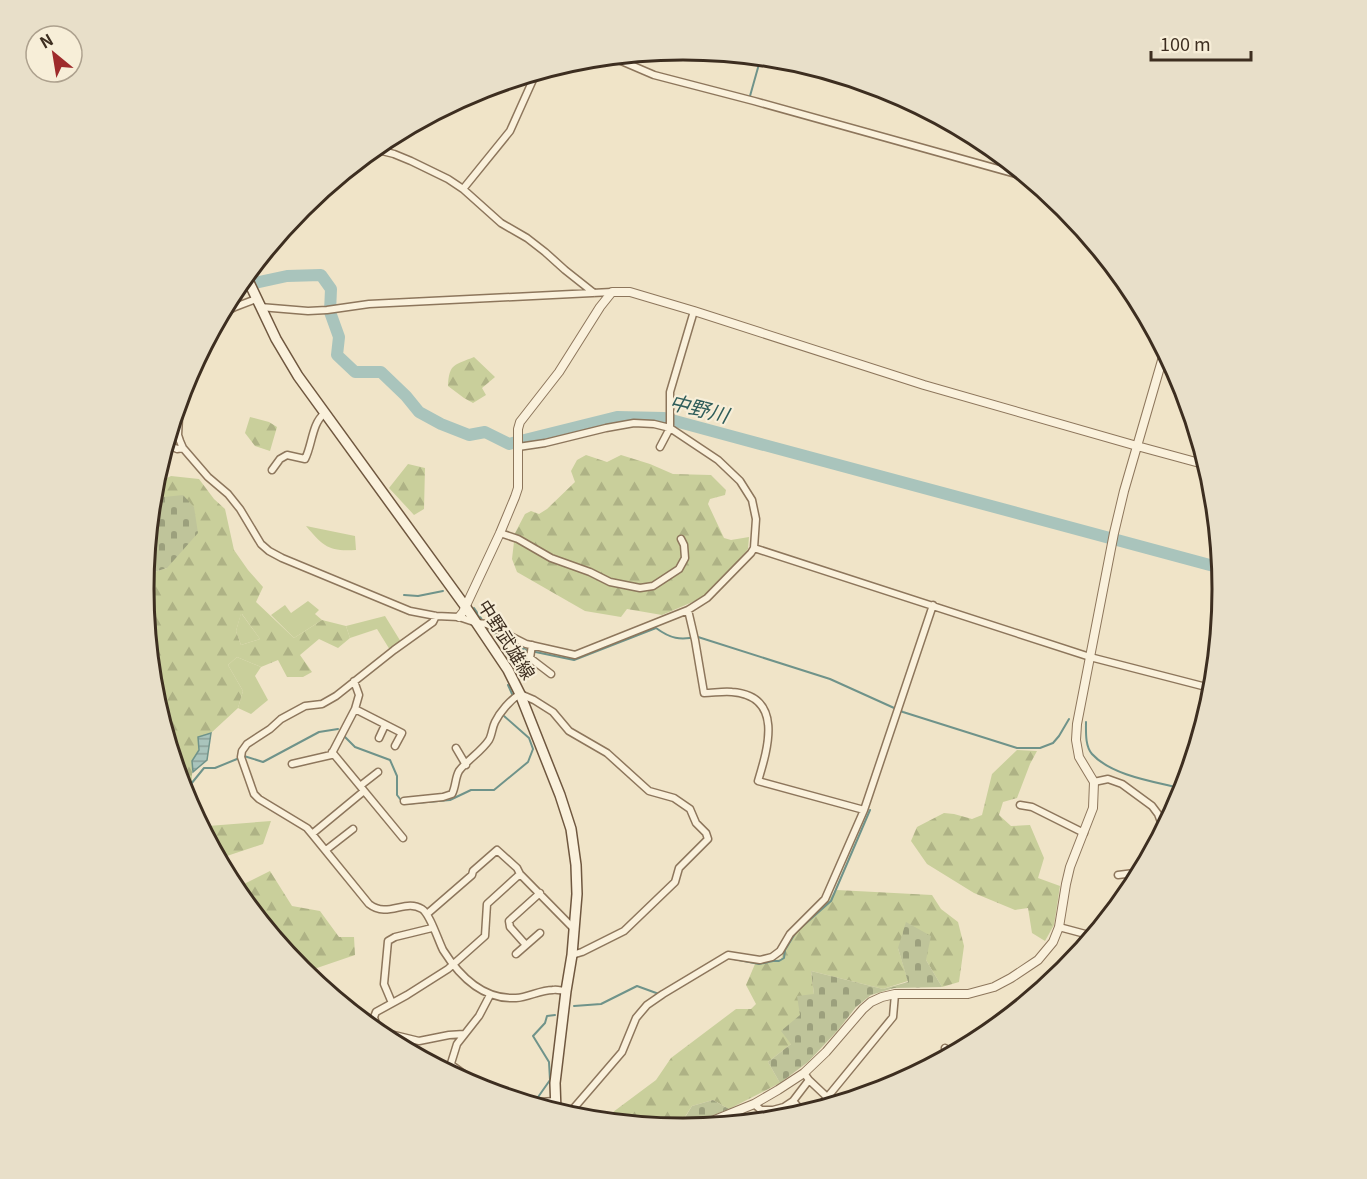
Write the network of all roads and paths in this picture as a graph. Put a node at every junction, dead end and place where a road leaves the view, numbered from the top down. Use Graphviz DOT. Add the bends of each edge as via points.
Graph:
graph roads {
  1 [pos="627,63"];
  2 [pos="532,82"];
  3 [pos="385,152"];
  4 [pos="1010,172"];
  5 [pos="463,189"];
  6 [pos="250,285"];
  7 [pos="612,292"];
  8 [pos="594,293"];
  9 [pos="258,303"];
  10 [pos="237,306"];
  11 [pos="694,311"];
  12 [pos="1161,362"];
  13 [pos="324,414"];
  14 [pos="669,428"];
  15 [pos="178,432"];
  16 [pos="1137,446"];
  17 [pos="173,447"];
  18 [pos="518,447"];
  19 [pos="660,447"];
  20 [pos="183,448"];
  21 [pos="1197,462"];
  22 [pos="272,470"];
  23 [pos="500,533"];
  24 [pos="681,539"];
  25 [pos="754,548"];
  26 [pos="933,605"];
  27 [pos="465,606"];
  28 [pos="688,610"];
  29 [pos="436,616"];
  30 [pos="459,617"];
  31 [pos="482,624"];
  32 [pos="532,645"];
  33 [pos="1089,657"];
  34 [pos="551,674"];
  35 [pos="354,681"];
  36 [pos="1204,686"];
  37 [pos="520,694"];
  38 [pos="355,709"];
  39 [pos="385,725"];
  40 [pos="379,738"];
  41 [pos="395,746"];
  42 [pos="456,748"];
  43 [pos="332,752"];
  44 [pos="292,764"];
  45 [pos="466,765"];
  46 [pos="378,772"];
  47 [pos="1094,782"];
  48 [pos="362,789"];
  49 [pos="404,801"];
  50 [pos="1020,805"];
  51 [pos="864,810"];
  52 [pos="1160,820"];
  53 [pos="353,829"];
  54 [pos="1084,833"];
  55 [pos="312,834"];
  56 [pos="403,838"];
  57 [pos="326,850"];
  58 [pos="1130,873"];
  59 [pos="520,874"];
  60 [pos="1118,875"];
  61 [pos="540,893"];
  62 [pos="427,914"];
  63 [pos="1059,927"];
  64 [pos="432,928"];
  65 [pos="575,930"];
  66 [pos="540,933"];
  67 [pos="1086,934"];
  68 [pos="526,945"];
  69 [pos="516,954"];
  70 [pos="573,955"];
  71 [pos="453,965"];
  72 [pos="566,991"];
  73 [pos="895,994"];
  74 [pos="490,995"];
  75 [pos="392,1003"];
  76 [pos="375,1020"];
  77 [pos="464,1034"];
  78 [pos="399,1036"];
  79 [pos="450,1064"];
  80 [pos="807,1076"];
  81 [pos="827,1097"];
  82 [pos="825,1100"];
  83 [pos="548,1101"];
  84 [pos="556,1101"];
  85 [pos="793,1101"];
  86 [pos="754,1104"];
  87 [pos="798,1106"];
  88 [pos="574,1108"];
  89 [pos="720,1118"];
  1 -- 4 [label="street" via="654,75"];
  2 -- 5 [label="street" via="510,131"];
  3 -- 5 [label="street"];
  5 -- 8 [label="street" via="501,223 527,238"];
  6 -- 9 [label="main road, 中野武雄線"];
  7 -- 8 [label="street"];
  7 -- 11 [label="street" via="630,292"];
  7 -- 18 [label="street" via="520,422"];
  8 -- 9 [label="street" via="369,304 308,311"];
  9 -- 10 [label="street"];
  9 -- 13 [label="main road, 中野武雄線"];
  11 -- 14 [label="street" via="670,392"];
  11 -- 16 [label="street" via="924,385"];
  12 -- 16 [label="street"];
  13 -- 22 [label="street" via="305,459 287,456"];
  13 -- 27 [label="main road, 中野武雄線"];
  14 -- 18 [label="street" via="634,423"];
  14 -- 19 [label="street"];
  14 -- 25 [label="street" via="718,460 740,481 752,500 756,519"];
  15 -- 20 [label="street"];
  16 -- 21 [label="street"];
  16 -- 33 [label="street" via="1111,545"];
  17 -- 20 [label="street"];
  18 -- 23 [label="street" via="518,488"];
  20 -- 29 [label="street" via="228,494 269,551 384,601"];
  23 -- 24 [label="street" via="610,582 640,588 653,586 679,569 685,558"];
  23 -- 27 [label="street"];
  25 -- 26 [label="street"];
  25 -- 28 [label="street" via="707,598"];
  26 -- 33 [label="street"];
  26 -- 51 [label="street"];
  27 -- 30 [label="street"];
  27 -- 31 [label="main road, 中野武雄線"];
  28 -- 32 [label="street" via="575,655"];
  28 -- 51 [label="street" via="704,693 750,696 760,702 769,719 768,751 758,781"];
  29 -- 30 [label="street"];
  29 -- 35 [label="street"];
  30 -- 31 [label="street"];
  31 -- 32 [label="street"];
  31 -- 37 [label="main road, 中野武雄線"];
  32 -- 34 [label="street" via="530,658"];
  33 -- 36 [label="street"];
  33 -- 47 [label="street" via="1076,740 1079,757"];
  35 -- 38 [label="street" via="359,695"];
  35 -- 55 [label="street" via="322,704 305,706 281,719 242,751 254,794"];
  37 -- 45 [label="street" via="504,709 490,738"];
  37 -- 65 [label="main road, 中野武雄線" via="571,830 576,865"];
  37 -- 70 [label="street" via="553,712 568,731 608,753 649,791 674,798 690,810 708,839 679,868 675,882 624,931"];
  38 -- 39 [label="street"];
  38 -- 43 [label="street"];
  39 -- 40 [label="street"];
  39 -- 41 [label="street" via="402,733"];
  42 -- 45 [label="street"];
  43 -- 44 [label="street"];
  43 -- 48 [label="street"];
  45 -- 49 [label="street" via="456,778 452,794"];
  46 -- 48 [label="street"];
  47 -- 52 [label="street" via="1122,784 1152,806"];
  47 -- 54 [label="street" via="1093,808"];
  48 -- 55 [label="street"];
  48 -- 56 [label="street"];
  50 -- 54 [label="street"];
  51 -- 88 [label="street" via="825,899 790,934 780,951 760,960 725,957 647,1005 636,1018 622,1052"];
  53 -- 57 [label="street"];
  54 -- 63 [label="street" via="1065,885"];
  55 -- 57 [label="street"];
  57 -- 62 [label="street" via="375,908 411,906"];
  58 -- 60 [label="street"];
  59 -- 61 [label="street"];
  59 -- 62 [label="street" via="497,850"];
  59 -- 71 [label="street" via="487,904 485,936"];
  61 -- 65 [label="street"];
  61 -- 68 [label="street" via="509,921"];
  62 -- 64 [label="street"];
  63 -- 67 [label="street"];
  63 -- 73 [label="street" via="1038,960 993,987 968,994"];
  64 -- 71 [label="street"];
  64 -- 75 [label="street" via="388,941 384,984"];
  65 -- 70 [label="main road, 中野武雄線"];
  66 -- 68 [label="street"];
  68 -- 69 [label="street"];
  70 -- 72 [label="main road, 中野武雄線"];
  71 -- 74 [label="street" via="466,980"];
  71 -- 75 [label="street"];
  72 -- 74 [label="street" via="516,998"];
  72 -- 84 [label="main road, 中野武雄線"];
  73 -- 80 [label="street" via="871,1002"];
  73 -- 81 [label="street" via="893,1017"];
  74 -- 77 [label="street"];
  75 -- 76 [label="street" via="376,1012"];
  77 -- 78 [label="street" via="419,1041"];
  77 -- 79 [label="street"];
  80 -- 81 [label="street"];
  80 -- 85 [label="street"];
  80 -- 86 [label="street"];
  81 -- 82 [label="street"];
  83 -- 84 [label="street"];
  85 -- 86 [label="street" via="773,1110 761,1110"];
  85 -- 87 [label="street"];
  86 -- 89 [label="street"];
}
